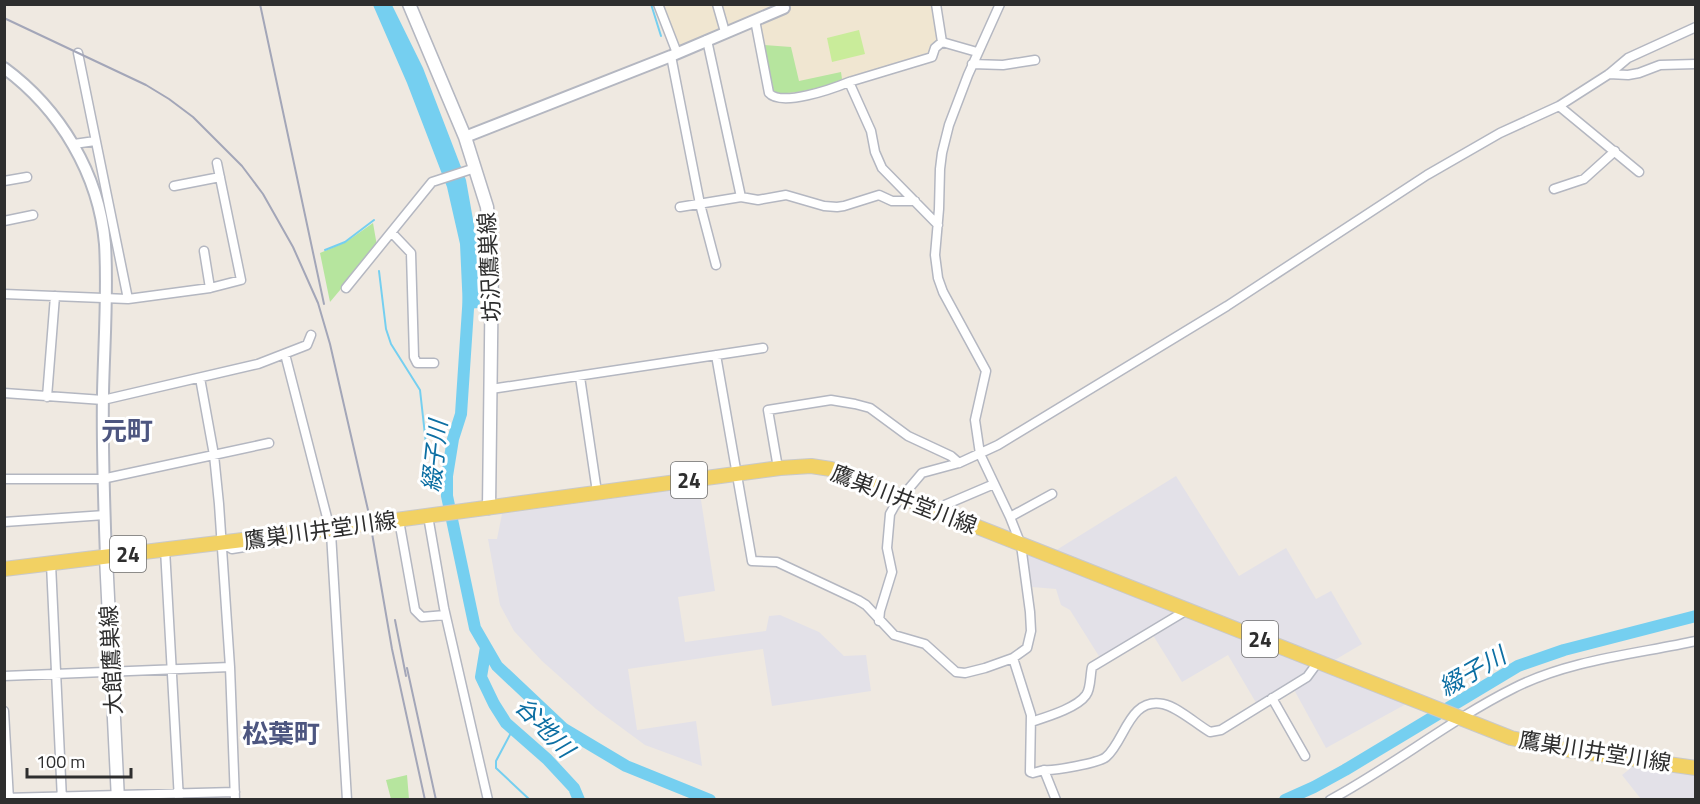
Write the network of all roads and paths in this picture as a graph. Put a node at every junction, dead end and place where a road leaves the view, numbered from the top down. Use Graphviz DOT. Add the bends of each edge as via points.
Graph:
graph roads {
  1 [pos="409,4"];
  2 [pos="658,4"];
  3 [pos="717,4"];
  4 [pos="936,4"];
  5 [pos="1000,4"];
  6 [pos="784,8"];
  7 [pos="755,20"];
  8 [pos="1695,27"];
  9 [pos="725,32"];
  10 [pos="707,40"];
  11 [pos="942,42"];
  12 [pos="977,52"];
  13 [pos="78,53"];
  14 [pos="674,55"];
  15 [pos="1035,60"];
  16 [pos="972,64"];
  17 [pos="1695,64"];
  18 [pos="4,68"];
  19 [pos="1609,74"];
  20 [pos="849,82"];
  21 [pos="1559,106"];
  22 [pos="465,137"];
  23 [pos="95,141"];
  24 [pos="74,144"];
  25 [pos="1615,152"];
  26 [pos="217,163"];
  27 [pos="472,170"];
  28 [pos="1639,172"];
  29 [pos="27,177"];
  30 [pos="220,177"];
  31 [pos="4,182"];
  32 [pos="174,186"];
  33 [pos="1554,189"];
  34 [pos="741,197"];
  35 [pos="915,201"];
  36 [pos="700,204"];
  37 [pos="680,207"];
  38 [pos="33,215"];
  39 [pos="4,221"];
  40 [pos="938,225"];
  41 [pos="392,233"];
  42 [pos="204,251"];
  43 [pos="716,265"];
  44 [pos="210,288"];
  45 [pos="346,288"];
  46 [pos="4,294"];
  47 [pos="55,296"];
  48 [pos="105,297"];
  49 [pos="128,299"];
  50 [pos="311,335"];
  51 [pos="763,348"];
  52 [pos="285,354"];
  53 [pos="716,355"];
  54 [pos="434,363"];
  55 [pos="580,377"];
  56 [pos="200,378"];
  57 [pos="491,389"];
  58 [pos="4,393"];
  59 [pos="47,397"];
  60 [pos="103,400"];
  61 [pos="269,443"];
  62 [pos="980,454"];
  63 [pos="214,455"];
  64 [pos="959,463"];
  65 [pos="778,468"];
  66 [pos="736,474"];
  67 [pos="4,479"];
  68 [pos="102,479"];
  69 [pos="994,484"];
  70 [pos="597,492"];
  71 [pos="1052,494"];
  72 [pos="901,497"];
  73 [pos="489,508"];
  74 [pos="933,510"];
  75 [pos="105,515"];
  76 [pos="430,515"];
  77 [pos="1011,517"];
  78 [pos="4,522"];
  79 [pos="326,522"];
  80 [pos="398,523"];
  81 [pos="331,533"];
  82 [pos="222,543"];
  83 [pos="1021,545"];
  84 [pos="165,549"];
  85 [pos="106,557"];
  86 [pos="51,564"];
  87 [pos="4,569"];
  88 [pos="1187,610"];
  89 [pos="445,615"];
  90 [pos="879,621"];
  91 [pos="1695,641"];
  92 [pos="1013,658"];
  93 [pos="1318,662"];
  94 [pos="230,667"];
  95 [pos="172,669"];
  96 [pos="111,671"];
  97 [pos="56,673"];
  98 [pos="4,676"];
  99 [pos="1272,698"];
  100 [pos="4,711"];
  101 [pos="1461,718"];
  102 [pos="1031,722"];
  103 [pos="1305,756"];
  104 [pos="1695,768"];
  105 [pos="1044,770"];
  106 [pos="179,796"];
  107 [pos="235,796"];
  108 [pos="62,797"];
  109 [pos="118,797"];
  110 [pos="7,798"];
  111 [pos="347,800"];
  112 [pos="488,800"];
  113 [pos="1056,800"];
  114 [pos="1330,800"];
  1 -- 22 [label="main road, 坊沢鷹巣線"];
  2 -- 14 [label="street"];
  3 -- 9 [label="street"];
  4 -- 11 [label="street"];
  5 -- 12 [label="street"];
  6 -- 7 [label="street"];
  7 -- 9 [label="street"];
  7 -- 20 [label="street" via="772,97 805,96"];
  8 -- 19 [label="street" via="1628,58"];
  9 -- 10 [label="street"];
  10 -- 14 [label="street"];
  10 -- 34 [label="street"];
  11 -- 12 [label="street"];
  11 -- 20 [label="street" via="932,57"];
  12 -- 16 [label="street"];
  13 -- 23 [label="street"];
  14 -- 22 [label="street"];
  14 -- 36 [label="street"];
  15 -- 16 [label="street"];
  16 -- 40 [label="street" via="942,153"];
  17 -- 19 [label="street" via="1660,65 1628,75"];
  18 -- 24 [label="street" via="42,102"];
  19 -- 21 [label="street"];
  20 -- 35 [label="street" via="871,131 880,164"];
  21 -- 25 [label="street"];
  21 -- 62 [label="street" via="1500,133 1427,175 1227,306"];
  22 -- 27 [label="main road, 坊沢鷹巣線"];
  23 -- 24 [label="street"];
  23 -- 49 [label="street"];
  24 -- 48 [label="street" via="95,194 102,223"];
  25 -- 28 [label="street"];
  25 -- 33 [label="street" via="1584,179"];
  26 -- 30 [label="street"];
  27 -- 41 [label="street" via="432,182"];
  27 -- 57 [label="main road, 坊沢鷹巣線" via="487,207 491,242"];
  29 -- 31 [label="street"];
  30 -- 32 [label="street"];
  30 -- 44 [label="street" via="241,280"];
  34 -- 35 [label="street" via="758,200 786,195 837,207 879,195 892,201"];
  34 -- 36 [label="street"];
  35 -- 40 [label="street"];
  36 -- 37 [label="street"];
  36 -- 43 [label="street"];
  38 -- 39 [label="street"];
  40 -- 62 [label="street" via="938,278 986,371 975,420"];
  41 -- 45 [label="street"];
  41 -- 54 [label="street" via="411,253 414,357 417,363"];
  42 -- 44 [label="street"];
  44 -- 49 [label="street"];
  46 -- 47 [label="street"];
  47 -- 48 [label="street"];
  47 -- 59 [label="street"];
  48 -- 49 [label="street"];
  48 -- 60 [label="street"];
  50 -- 52 [label="street" via="307,345"];
  51 -- 53 [label="street"];
  52 -- 56 [label="street"];
  52 -- 79 [label="street"];
  53 -- 55 [label="street"];
  53 -- 66 [label="street"];
  55 -- 57 [label="street"];
  55 -- 70 [label="street"];
  56 -- 60 [label="street"];
  56 -- 63 [label="street"];
  57 -- 73 [label="main road, 坊沢鷹巣線"];
  58 -- 59 [label="street"];
  59 -- 60 [label="street"];
  60 -- 68 [label="street"];
  61 -- 63 [label="street"];
  62 -- 64 [label="street"];
  62 -- 69 [label="street"];
  63 -- 68 [label="street"];
  63 -- 82 [label="street"];
  64 -- 65 [label="street" via="908,436 870,408 831,400 768,410"];
  64 -- 72 [label="street" via="922,473"];
  65 -- 66 [label="main road, 鷹巣川井堂川線 / 24"];
  65 -- 72 [label="main road, 鷹巣川井堂川線 / 24" via="831,469"];
  66 -- 70 [label="main road, 鷹巣川井堂川線 / 24"];
  66 -- 90 [label="street" via="752,561 777,562 837,590 866,605"];
  67 -- 68 [label="street"];
  68 -- 75 [label="street"];
  69 -- 74 [label="street"];
  69 -- 77 [label="street"];
  70 -- 73 [label="main road, 鷹巣川井堂川線 / 24"];
  71 -- 77 [label="street"];
  72 -- 74 [label="main road, 鷹巣川井堂川線 / 24"];
  72 -- 90 [label="street" via="890,514 887,548 892,572"];
  73 -- 76 [label="main road, 鷹巣川井堂川線 / 24"];
  74 -- 83 [label="main road, 鷹巣川井堂川線 / 24"];
  75 -- 78 [label="street"];
  75 -- 85 [label="street"];
  76 -- 80 [label="main road, 鷹巣川井堂川線 / 24"];
  76 -- 89 [label="street"];
  77 -- 83 [label="street"];
  79 -- 81 [label="street"];
  79 -- 82 [label="street" via="228,537"];
  80 -- 82 [label="main road, 鷹巣川井堂川線 / 24, bridge"];
  80 -- 89 [label="street" via="415,610 422,617"];
  81 -- 82 [label="street" via="232,549"];
  81 -- 111 [label="street"];
  82 -- 84 [label="main road, 鷹巣川井堂川線 / 24"];
  82 -- 94 [label="street"];
  83 -- 88 [label="main road, 鷹巣川井堂川線 / 24"];
  83 -- 92 [label="street" via="1031,631 1027,648"];
  84 -- 85 [label="main road, 鷹巣川井堂川線 / 24"];
  84 -- 95 [label="street"];
  85 -- 86 [label="main road, 鷹巣川井堂川線 / 24"];
  85 -- 96 [label="main road, 大館鷹巣線"];
  86 -- 87 [label="main road, 鷹巣川井堂川線 / 24"];
  86 -- 97 [label="street"];
  88 -- 93 [label="main road, 鷹巣川井堂川線 / 24"];
  88 -- 102 [label="street" via="1092,668 1085,697"];
  89 -- 112 [label="street"];
  90 -- 92 [label="street" via="894,635 925,644 956,672 965,673"];
  91 -- 101 [label="street" via="1574,666 1515,687"];
  92 -- 102 [label="street"];
  93 -- 99 [label="street" via="1307,677"];
  93 -- 101 [label="main road, 鷹巣川井堂川線 / 24"];
  94 -- 95 [label="street"];
  94 -- 107 [label="street"];
  95 -- 96 [label="street"];
  95 -- 106 [label="street"];
  96 -- 97 [label="street"];
  96 -- 109 [label="main road, 大館鷹巣線"];
  97 -- 98 [label="street"];
  97 -- 108 [label="street"];
  99 -- 103 [label="street"];
  99 -- 105 [label="street" via="1215,733 1171,706 1155,703 1131,717 1103,759"];
  100 -- 110 [label="street"];
  101 -- 104 [label="main road, 鷹巣川井堂川線 / 24" via="1536,745"];
  101 -- 114 [label="street"];
  102 -- 105 [label="street" via="1030,772"];
  105 -- 113 [label="street"];
  106 -- 107 [label="street"];
  106 -- 109 [label="street"];
  108 -- 109 [label="street"];
  108 -- 110 [label="street"];
}
